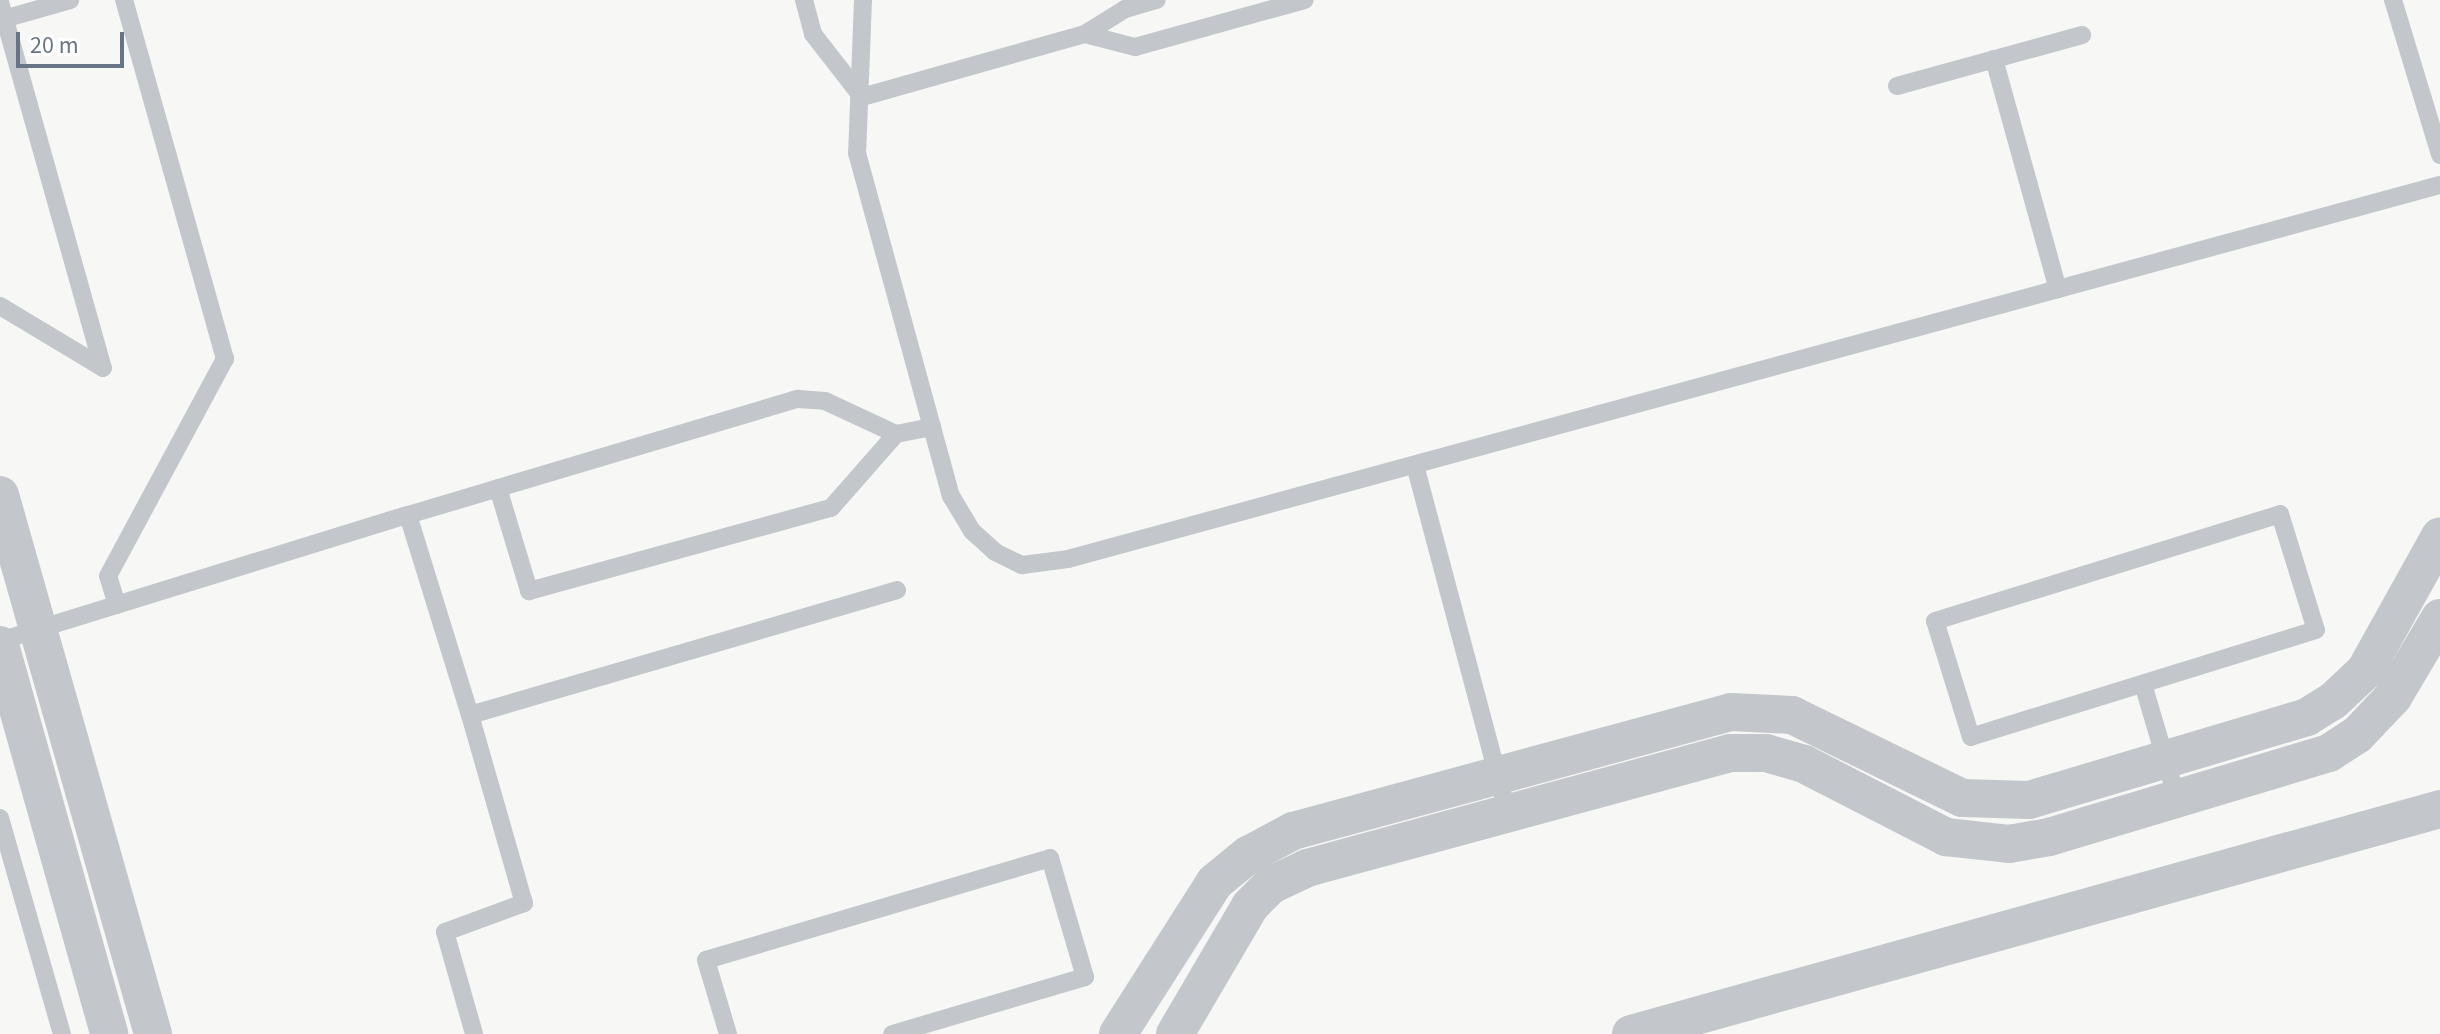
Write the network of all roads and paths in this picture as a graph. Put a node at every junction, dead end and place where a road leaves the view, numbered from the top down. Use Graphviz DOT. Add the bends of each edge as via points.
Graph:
graph roads {
  1 [pos="70,0"];
  2 [pos="124,0"];
  3 [pos="804,0"];
  4 [pos="863,0"];
  5 [pos="1157,0"];
  6 [pos="1305,0"];
  7 [pos="2393,0"];
  8 [pos="2,14"];
  9 [pos="1085,34"];
  10 [pos="2082,35"];
  11 [pos="1994,59"];
  12 [pos="1897,86"];
  13 [pos="862,97"];
  14 [pos="2440,155"];
  15 [pos="2440,185"];
  16 [pos="2058,289"];
  17 [pos="0,306"];
  18 [pos="932,427"];
  19 [pos="896,434"];
  20 [pos="1415,465"];
  21 [pos="498,488"];
  22 [pos="0,495"];
  23 [pos="408,515"];
  24 [pos="2440,536"];
  25 [pos="897,590"];
  26 [pos="117,605"];
  27 [pos="2440,618"];
  28 [pos="38,630"];
  29 [pos="0,643"];
  30 [pos="2143,684"];
  31 [pos="470,715"];
  32 [pos="2165,760"];
  33 [pos="1497,774"];
  34 [pos="2177,799"];
  35 [pos="2440,809"];
  36 [pos="1508,814"];
  37 [pos="0,818"];
  38 [pos="917,1030"];
  39 [pos="62,1034"];
  40 [pos="109,1034"];
  41 [pos="153,1034"];
  42 [pos="474,1034"];
  43 [pos="728,1034"];
  44 [pos="892,1034"];
  45 [pos="1118,1034"];
  46 [pos="1175,1034"];
  47 [pos="1631,1034"];
  1 -- 8 [label="lane"];
  2 -- 26 [label="lane" via="225,359 108,576"];
  3 -- 13 [label="lane" via="813,34"];
  4 -- 13 [label="lane"];
  5 -- 9 [label="lane" via="1125,9"];
  6 -- 9 [label="lane" via="1135,47"];
  7 -- 14 [label="lane"];
  8 -- 17 [label="lane" via="103,368"];
  9 -- 13 [label="lane"];
  10 -- 11 [label="lane"];
  11 -- 12 [label="lane"];
  11 -- 16 [label="lane"];
  13 -- 18 [label="lane" via="857,153"];
  15 -- 16 [label="lane"];
  16 -- 20 [label="lane"];
  18 -- 19 [label="lane"];
  18 -- 20 [label="lane" via="951,496 972,531 995,552 1022,565 1068,559"];
  19 -- 21 [label="lane" via="825,401 798,399"];
  19 -- 21 [label="lane" via="831,508 529,591"];
  20 -- 33 [label="lane"];
  21 -- 23 [label="lane"];
  22 -- 28 [label="street"];
  23 -- 26 [label="lane"];
  23 -- 31 [label="lane"];
  24 -- 32 [label="street" via="2365,671 2333,701 2307,717"];
  25 -- 31 [label="lane"];
  26 -- 28 [label="lane"];
  27 -- 34 [label="street" via="2393,697 2357,735 2329,753"];
  28 -- 29 [label="lane"];
  28 -- 41 [label="street"];
  29 -- 40 [label="street"];
  30 -- 30 [label="lane" via="2316,630 2280,514 1935,621 1971,737"];
  30 -- 32 [label="lane"];
  31 -- 42 [label="lane" via="524,903 445,932"];
  32 -- 33 [label="street" via="2029,800 1993,802 1962,798 1929,785 1792,715 1731,712"];
  32 -- 34 [label="lane"];
  33 -- 36 [label="lane"];
  33 -- 45 [label="street" via="1293,831 1248,855 1215,882 1146,998"];
  34 -- 36 [label="street" via="2049,837 1978,842 1946,837 1804,764 1766,753 1731,753"];
  35 -- 47 [label="street"];
  36 -- 46 [label="street" via="1307,868 1271,885 1230,936"];
  37 -- 39 [label="lane"];
  38 -- 43 [label="lane" via="1085,977 1050,858 706,960"];
  38 -- 44 [label="lane"];
}
